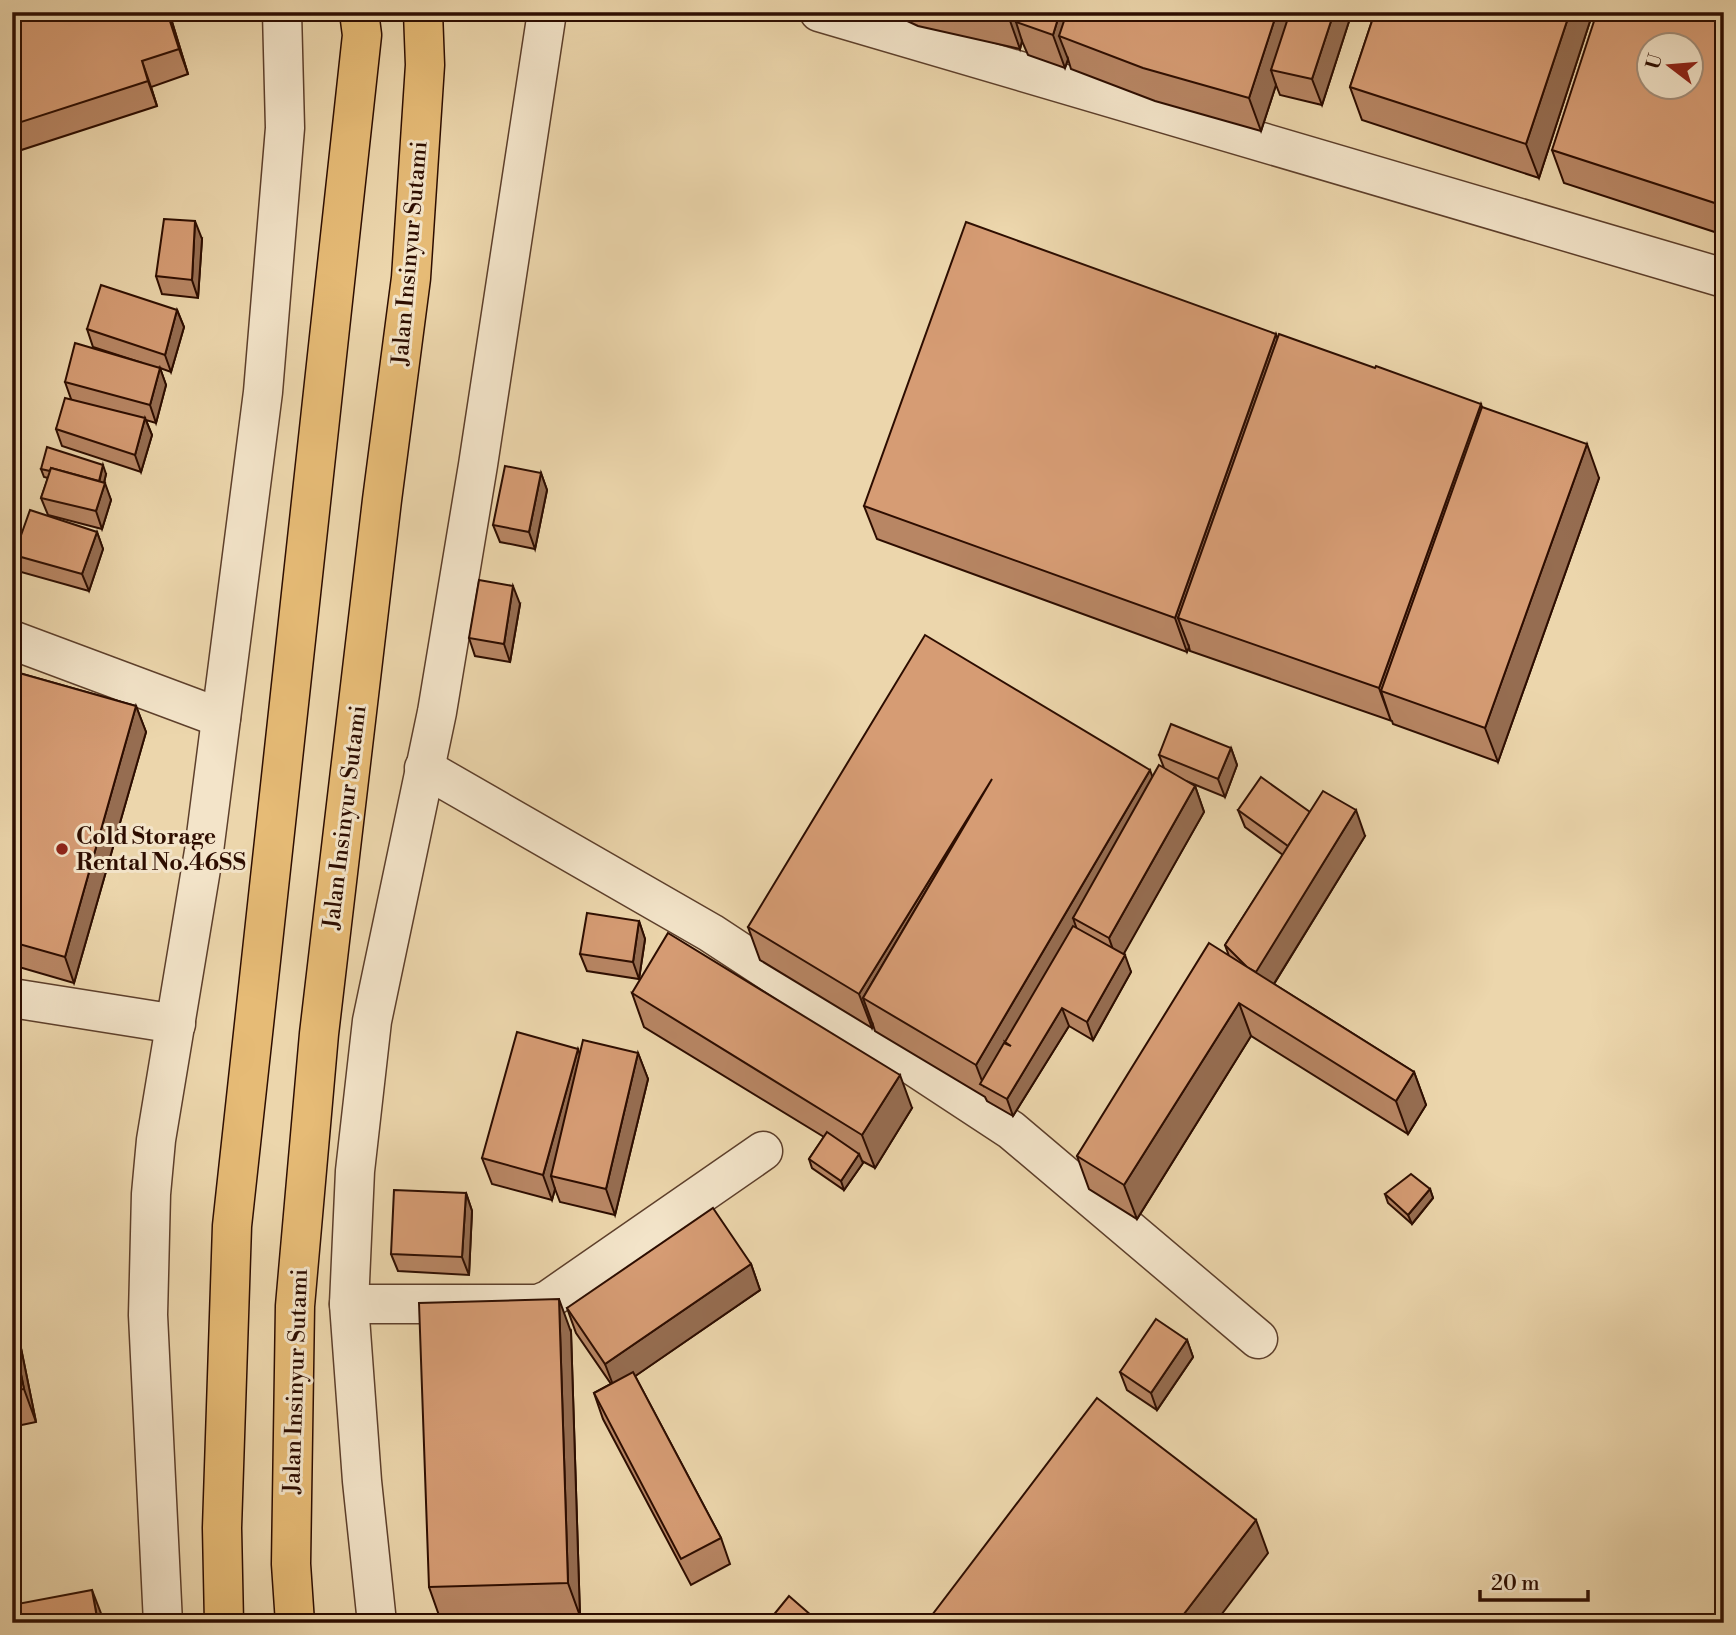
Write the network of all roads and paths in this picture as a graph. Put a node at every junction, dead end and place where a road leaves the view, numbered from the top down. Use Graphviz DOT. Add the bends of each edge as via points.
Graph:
graph roads {
  1 [pos="282,12"];
  2 [pos="359,12"];
  3 [pos="423,12"];
  4 [pos="547,12"];
  5 [pos="819,12"];
  6 [pos="1724,278"];
  7 [pos="12,640"];
  8 [pos="221,718"];
  9 [pos="424,768"];
  10 [pos="12,998"];
  11 [pos="176,1024"];
  12 [pos="763,1151"];
  13 [pos="349,1304"];
  14 [pos="1258,1339"];
  15 [pos="163,1623"];
  16 [pos="224,1623"];
  17 [pos="295,1623"];
  18 [pos="377,1623"];
  1 -- 8 [label="street" via="285,128 264,378"];
  2 -- 16 [label="highway" via="362,35 232,1226 222,1528"];
  3 -- 17 [label="highway, Jalan Insinyur Sutami" via="425,65 411,278 319,1034 295,1306 291,1564"];
  4 -- 9 [label="street" via="478,465"];
  5 -- 6 [label="street"];
  7 -- 8 [label="street"];
  8 -- 11 [label="street"];
  9 -- 13 [label="street" via="372,1021 355,1171"];
  9 -- 14 [label="street" via="711,933 1011,1130"];
  10 -- 11 [label="street"];
  11 -- 15 [label="street" via="156,1140 148,1315"];
  12 -- 13 [label="street" via="538,1304"];
  13 -- 18 [label="street"];
}
